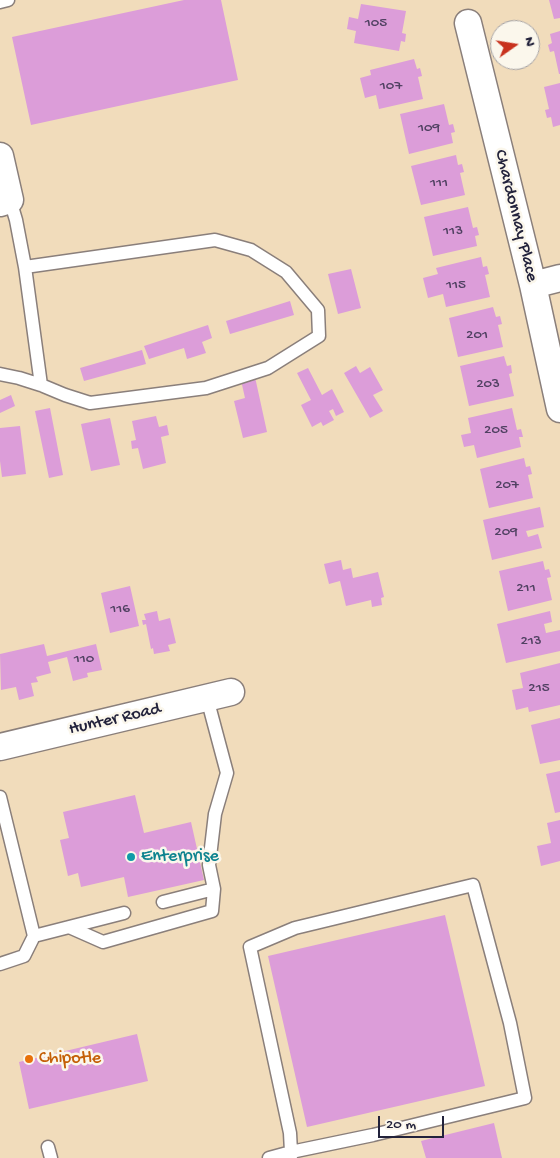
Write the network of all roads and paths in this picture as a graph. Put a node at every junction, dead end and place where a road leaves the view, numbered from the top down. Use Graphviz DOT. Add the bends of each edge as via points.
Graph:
graph roads {
  1 [pos="8,0"];
  2 [pos="0,2"];
  3 [pos="468,23"];
  4 [pos="0,156"];
  5 [pos="5,202"];
  6 [pos="25,268"];
  7 [pos="560,278"];
  8 [pos="532,285"];
  9 [pos="0,374"];
  10 [pos="41,385"];
  11 [pos="560,409"];
  12 [pos="219,695"];
  13 [pos="0,747"];
  14 [pos="0,797"];
  15 [pos="214,889"];
  16 [pos="163,902"];
  17 [pos="124,913"];
  18 [pos="69,927"];
  19 [pos="34,936"];
  20 [pos="0,964"];
  21 [pos="291,1155"];
  22 [pos="269,1158"];
  1 -- 2 [label="lane"];
  3 -- 8 [label="street, Chardonnay Place"];
  4 -- 5 [label="street"];
  5 -- 6 [label="lane" via="16,220"];
  6 -- 10 [label="lane"];
  6 -- 10 [label="lane" via="215,240 251,250 286,272 318,310 318,336 268,368 206,388 90,402"];
  7 -- 8 [label="street"];
  8 -- 11 [label="street, Chardonnay Place"];
  9 -- 10 [label="lane"];
  12 -- 13 [label="street, Hunter Road"];
  12 -- 15 [label="lane" via="227,773 215,814 209,865"];
  14 -- 19 [label="lane"];
  15 -- 16 [label="lane"];
  15 -- 18 [label="lane" via="212,911 103,942"];
  17 -- 18 [label="lane"];
  18 -- 19 [label="lane"];
  19 -- 20 [label="lane" via="24,956"];
  21 -- 21 [label="lane" via="525,1098 510,1023 473,886 295,928 250,947 290,1133"];
  21 -- 22 [label="lane"];
}
